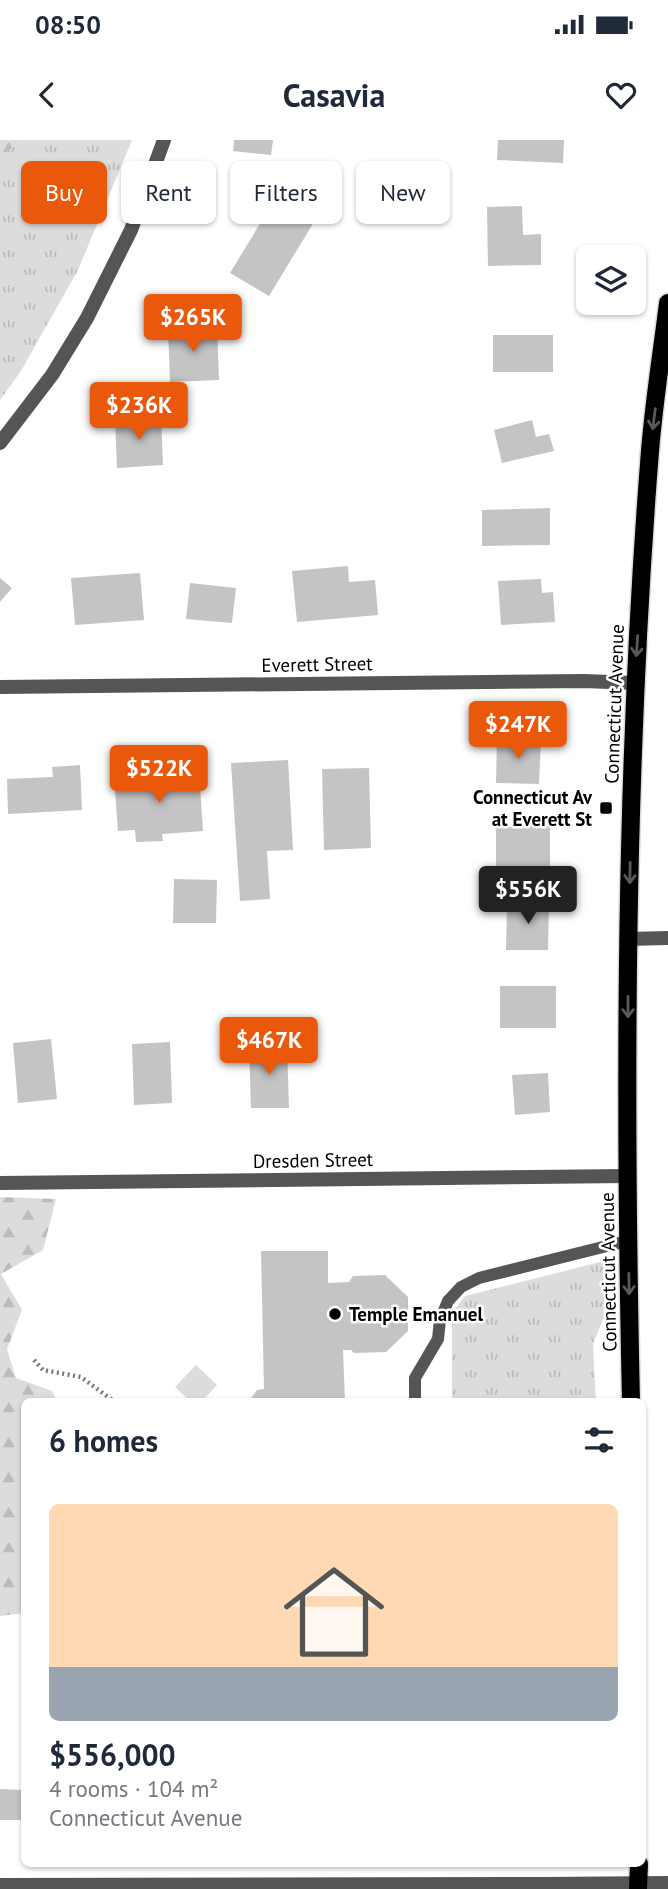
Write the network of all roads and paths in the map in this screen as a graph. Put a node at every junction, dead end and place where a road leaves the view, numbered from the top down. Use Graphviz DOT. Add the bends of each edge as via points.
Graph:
graph roads {
  1 [pos="164,140"];
  2 [pos="668,303"];
  3 [pos="0,443"];
  4 [pos="635,683"];
  5 [pos="0,687"];
  6 [pos="668,938"];
  7 [pos="628,939"];
  8 [pos="627,1176"];
  9 [pos="0,1183"];
  10 [pos="627,1241"];
  11 [pos="34,1360"];
  12 [pos="415,1396"];
  13 [pos="109,1398"];
  14 [pos="631,1398"];
  15 [pos="639,1867"];
  16 [pos="668,1882"];
  17 [pos="0,1885"];
  18 [pos="638,1886"];
  19 [pos="222,1887"];
  1 -- 3 [label="street" via="131,230 87,318 52,375"];
  2 -- 4 [label="main road, Connecticut Avenue, one-way" via="650,448"];
  4 -- 5 [label="street, Everett Street"];
  4 -- 7 [label="main road, Connecticut Avenue, one-way"];
  6 -- 7 [label="street"];
  7 -- 8 [label="main road, Connecticut Avenue, one-way"];
  8 -- 9 [label="street, Dresden Street"];
  8 -- 10 [label="main road, Connecticut Avenue"];
  10 -- 12 [label="lane" via="479,1278 461,1287 448,1301 439,1339 415,1377"];
  10 -- 14 [label="main road, Connecticut Avenue, one-way"];
  11 -- 13 [label="path" via="43,1370 80,1377"];
  15 -- 18 [label="main road"];
  16 -- 18 [label="street"];
  17 -- 19 [label="street"];
  18 -- 19 [label="street"];
}
